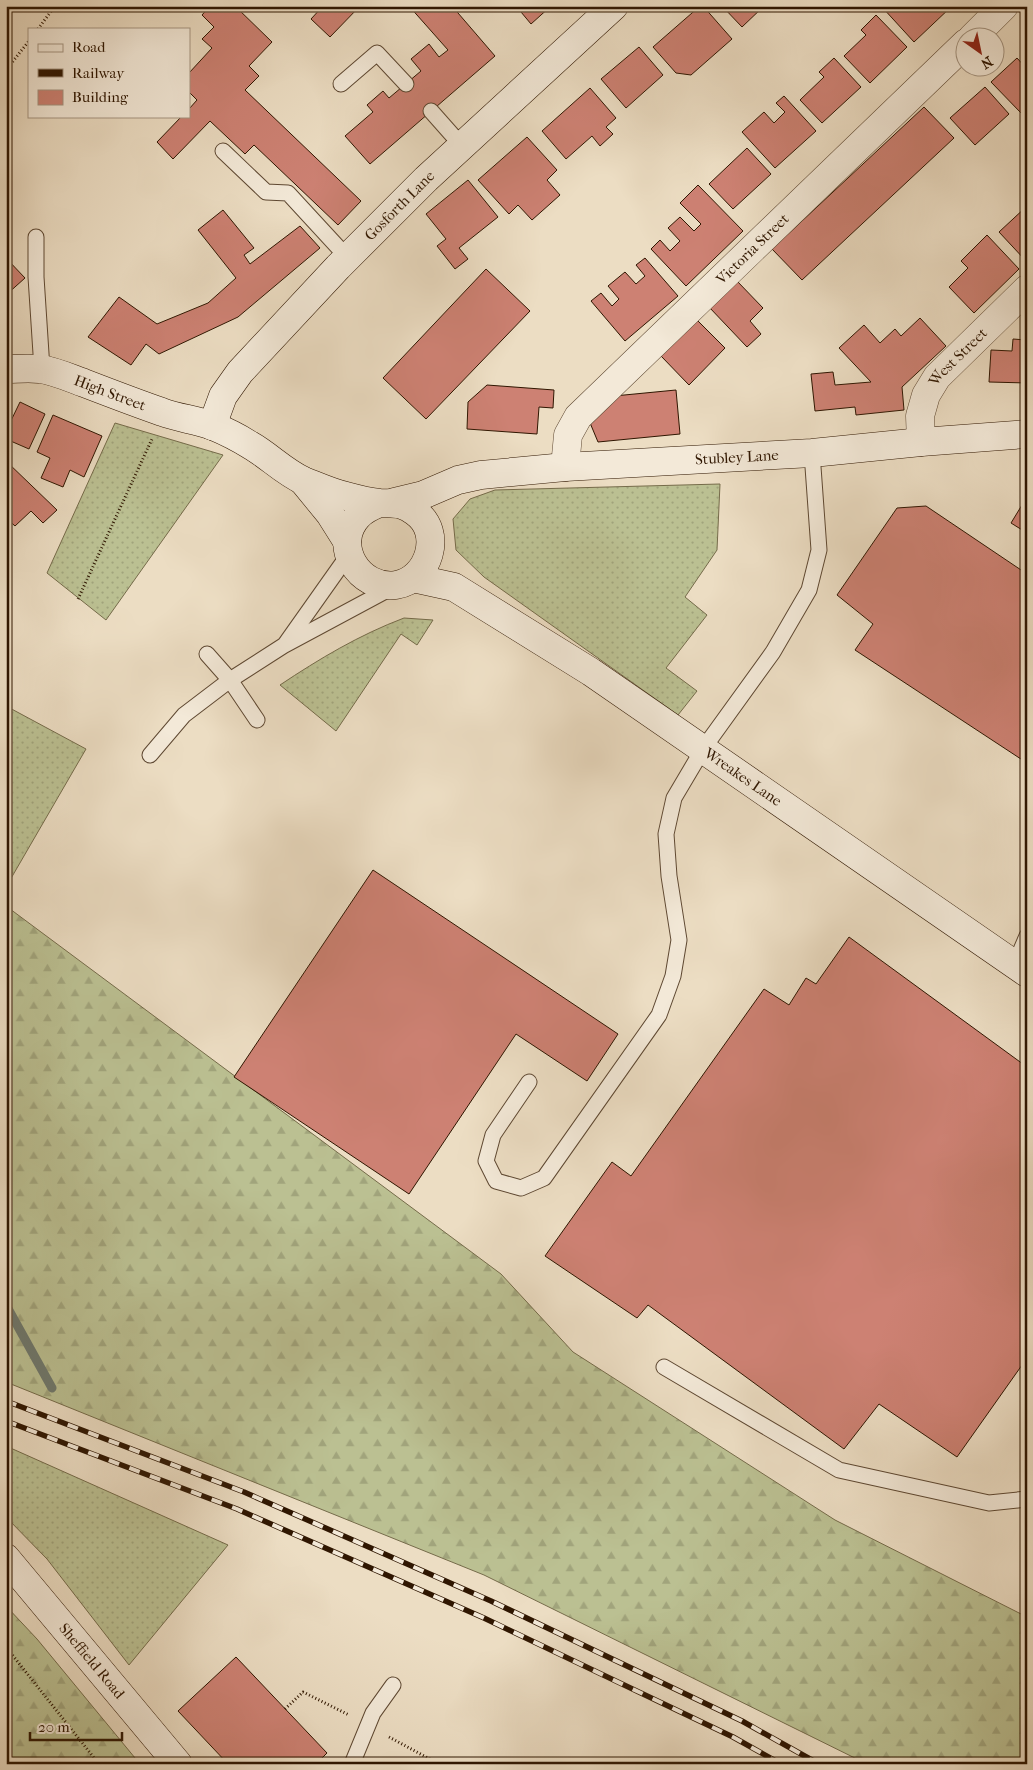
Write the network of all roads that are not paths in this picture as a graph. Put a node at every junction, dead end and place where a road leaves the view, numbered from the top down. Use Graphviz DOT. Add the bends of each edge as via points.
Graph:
graph roads {
  1 [pos="614,6"];
  2 [pos="1004,6"];
  3 [pos="982,28"];
  4 [pos="956,53"];
  5 [pos="341,84"];
  6 [pos="406,84"];
  7 [pos="431,111"];
  8 [pos="462,146"];
  9 [pos="223,152"];
  10 [pos="36,237"];
  11 [pos="347,257"];
  12 [pos="1027,289"];
  13 [pos="6,369"];
  14 [pos="42,369"];
  15 [pos="212,426"];
  16 [pos="1027,434"];
  17 [pos="921,442"];
  18 [pos="812,453"];
  19 [pos="565,467"];
  20 [pos="302,480"];
  21 [pos="447,485"];
  22 [pos="387,503"];
  23 [pos="430,545"];
  24 [pos="348,548"];
  25 [pos="405,582"];
  26 [pos="454,587"];
  27 [pos="283,646"];
  28 [pos="208,654"];
  29 [pos="230,680"];
  30 [pos="256,720"];
  31 [pos="703,749"];
  32 [pos="150,755"];
  33 [pos="1027,936"];
  34 [pos="1021,969"];
  35 [pos="529,1082"];
  36 [pos="664,1367"];
  37 [pos="1027,1499"];
  38 [pos="6,1558"];
  39 [pos="393,1686"];
  40 [pos="178,1764"];
  41 [pos="352,1764"];
  1 -- 8 [label="street, Gosforth Lane"];
  2 -- 3 [label="street"];
  4 -- 19 [label="street, Victoria Street" via="578,417 568,435"];
  5 -- 6 [label="lane" via="377,53"];
  7 -- 8 [label="lane"];
  8 -- 11 [label="street, Gosforth Lane"];
  9 -- 11 [label="lane" via="266,192 288,193"];
  10 -- 14 [label="lane"];
  11 -- 15 [label="street, Gosforth Lane" via="240,372 223,396"];
  12 -- 17 [label="street, West Street" via="937,377 926,395 920,416"];
  13 -- 14 [label="street, High Street"];
  14 -- 15 [label="street, High Street" via="164,413"];
  15 -- 20 [label="street, Wreakes Lane" via="250,445"];
  16 -- 17 [label="street, Stubley Lane"];
  17 -- 18 [label="street, Stubley Lane"];
  18 -- 19 [label="street, Stubley Lane"];
  18 -- 31 [label="lane" via="820,550 809,590 773,652"];
  19 -- 21 [label="street, Stubley Lane" via="481,475"];
  20 -- 22 [label="street, Wreakes Lane" via="345,496"];
  20 -- 24 [label="street, Wreakes Lane" via="330,514"];
  21 -- 22 [label="street, Stubley Lane" via="423,495"];
  21 -- 23 [label="street" via="435,508"];
  22 -- 23 [label="street, Wreakes Lane" via="407,506 418,514 426,525"];
  22 -- 24 [label="street" via="368,508 357,517 350,528"];
  23 -- 25 [label="street" via="424,567"];
  23 -- 26 [label="street, Wreakes Lane"];
  24 -- 25 [label="street, Wreakes Lane" via="354,566 372,582 384,585"];
  24 -- 27 [label="lane"];
  25 -- 26 [label="street, Wreakes Lane"];
  25 -- 27 [label="lane"];
  26 -- 31 [label="street, Wreakes Lane" via="591,672"];
  27 -- 29 [label="lane"];
  28 -- 29 [label="lane"];
  29 -- 30 [label="lane"];
  29 -- 32 [label="lane" via="184,715"];
  31 -- 34 [label="street, Wreakes Lane"];
  31 -- 35 [label="lane" via="674,798 666,834 668,876 679,940 673,976 659,1015 544,1178 521,1188 496,1181 486,1161 493,1135"];
  33 -- 34 [label="lane"];
  36 -- 37 [label="lane" via="839,1470 989,1502"];
  38 -- 40 [label="street, Sheffield Road"];
  39 -- 41 [label="lane" via="373,1713"];
}
